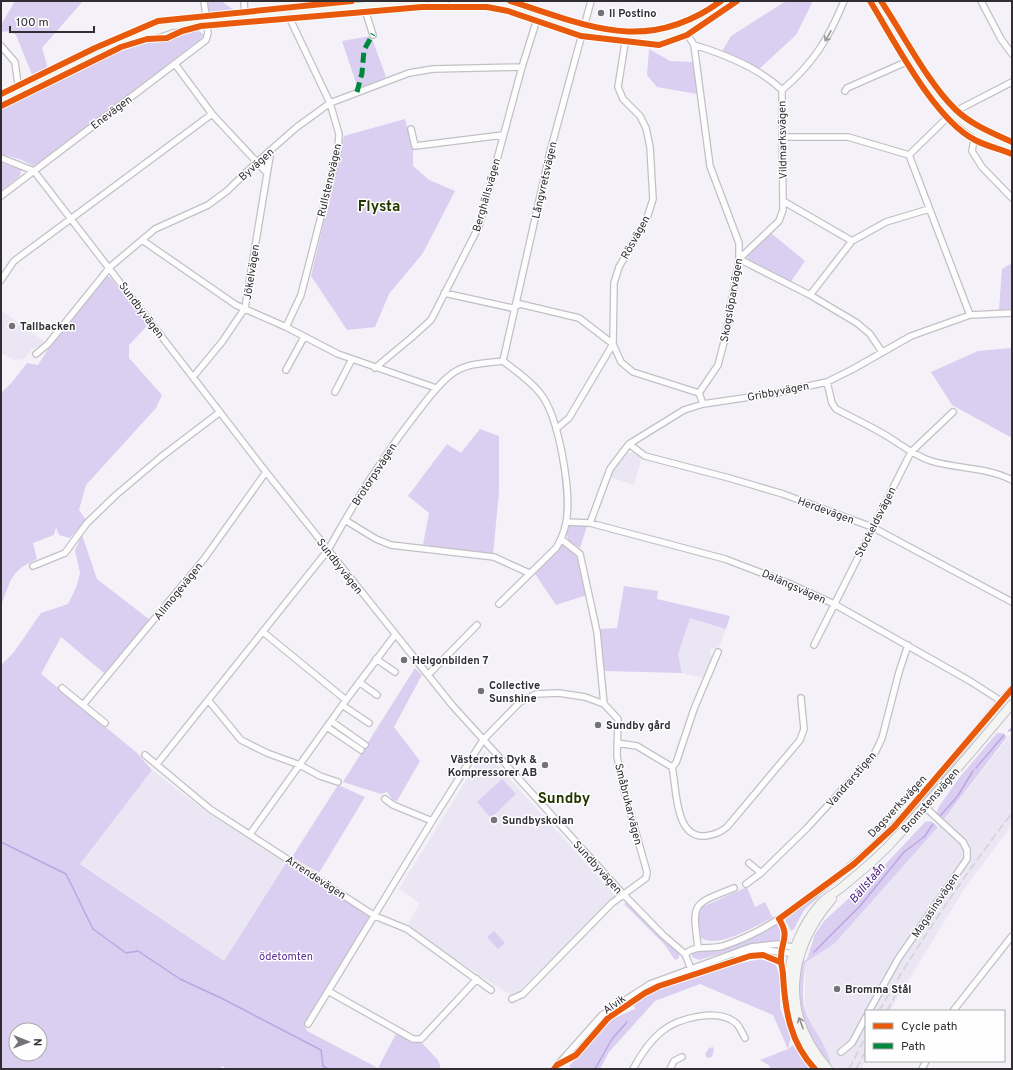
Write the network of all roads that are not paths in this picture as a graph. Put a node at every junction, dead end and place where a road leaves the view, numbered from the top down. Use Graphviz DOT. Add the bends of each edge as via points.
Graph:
graph roads {
  1 [pos="204,1"];
  2 [pos="244,1"];
  3 [pos="423,1"];
  4 [pos="453,1"];
  5 [pos="488,1"];
  6 [pos="591,1"];
  7 [pos="730,1"];
  8 [pos="844,1"];
  9 [pos="876,1"];
  10 [pos="981,1"];
  11 [pos="367,4"];
  12 [pos="290,13"];
  13 [pos="538,16"];
  14 [pos="244,17"];
  15 [pos="207,21"];
  16 [pos="582,30"];
  17 [pos="684,30"];
  18 [pos="373,35"];
  19 [pos="626,37"];
  20 [pos="694,45"];
  21 [pos="1,46"];
  22 [pos="1012,54"];
  23 [pos="913,59"];
  24 [pos="174,64"];
  25 [pos="522,67"];
  26 [pos="1012,82"];
  27 [pos="782,90"];
  28 [pos="845,91"];
  29 [pos="19,92"];
  30 [pos="1,101"];
  31 [pos="330,103"];
  32 [pos="952,113"];
  33 [pos="212,114"];
  34 [pos="411,129"];
  35 [pos="980,134"];
  36 [pos="503,136"];
  37 [pos="782,137"];
  38 [pos="1012,148"];
  39 [pos="272,150"];
  40 [pos="909,155"];
  41 [pos="1,158"];
  42 [pos="257,162"];
  43 [pos="34,170"];
  44 [pos="267,173"];
  45 [pos="1,196"];
  46 [pos="1012,198"];
  47 [pos="783,201"];
  48 [pos="930,209"];
  49 [pos="70,218"];
  50 [pos="142,240"];
  51 [pos="852,241"];
  52 [pos="739,259"];
  53 [pos="110,267"];
  54 [pos="1,280"];
  55 [pos="444,293"];
  56 [pos="810,296"];
  57 [pos="516,306"];
  58 [pos="245,308"];
  59 [pos="1012,313"];
  60 [pos="970,315"];
  61 [pos="286,327"];
  62 [pos="304,337"];
  63 [pos="613,344"];
  64 [pos="882,352"];
  65 [pos="36,354"];
  66 [pos="352,359"];
  67 [pos="503,361"];
  68 [pos="375,368"];
  69 [pos="286,370"];
  70 [pos="193,377"];
  71 [pos="826,382"];
  72 [pos="436,388"];
  73 [pos="335,392"];
  74 [pos="699,393"];
  75 [pos="703,404"];
  76 [pos="220,412"];
  77 [pos="953,412"];
  78 [pos="556,429"];
  79 [pos="629,444"];
  80 [pos="911,452"];
  81 [pos="266,472"];
  82 [pos="1012,480"];
  83 [pos="345,520"];
  84 [pos="566,522"];
  85 [pos="590,523"];
  86 [pos="872,527"];
  87 [pos="562,539"];
  88 [pos="328,550"];
  89 [pos="34,566"];
  90 [pos="529,573"];
  91 [pos="1012,602"];
  92 [pos="499,604"];
  93 [pos="834,604"];
  94 [pos="477,625"];
  95 [pos="263,632"];
  96 [pos="394,635"];
  97 [pos="814,645"];
  98 [pos="908,645"];
  99 [pos="718,652"];
  100 [pos="376,659"];
  101 [pos="395,672"];
  102 [pos="428,675"];
  103 [pos="359,682"];
  104 [pos="62,688"];
  105 [pos="1012,689"];
  106 [pos="377,695"];
  107 [pos="801,698"];
  108 [pos="209,701"];
  109 [pos="1001,701"];
  110 [pos="344,702"];
  111 [pos="604,704"];
  112 [pos="1012,704"];
  113 [pos="83,705"];
  114 [pos="330,721"];
  115 [pos="105,723"];
  116 [pos="369,723"];
  117 [pos="327,727"];
  118 [pos="483,740"];
  119 [pos="617,743"];
  120 [pos="365,745"];
  121 [pos="361,750"];
  122 [pos="145,755"];
  123 [pos="157,764"];
  124 [pos="300,765"];
  125 [pos="672,767"];
  126 [pos="338,782"];
  127 [pos="385,799"];
  128 [pos="925,807"];
  129 [pos="432,821"];
  130 [pos="250,834"];
  131 [pos="749,863"];
  132 [pos="761,873"];
  133 [pos="746,884"];
  134 [pos="734,888"];
  135 [pos="624,896"];
  136 [pos="375,916"];
  137 [pos="1012,936"];
  138 [pos="698,947"];
  139 [pos="797,951"];
  140 [pos="685,954"];
  141 [pos="691,969"];
  142 [pos="477,979"];
  143 [pos="491,990"];
  144 [pos="328,991"];
  145 [pos="512,999"];
  146 [pos="870,1010"];
  147 [pos="954,1010"];
  148 [pos="865,1019"];
  149 [pos="308,1024"];
  150 [pos="745,1038"];
  151 [pos="841,1052"];
  152 [pos="682,1057"];
  153 [pos="558,1068"];
  154 [pos="633,1069"];
  155 [pos="670,1069"];
  156 [pos="821,1069"];
  157 [pos="828,1069"];
  1 -- 15 [label="street"];
  2 -- 14 [label="street"];
  3 -- 11 [label="street"];
  4 -- 5 [label="street"];
  5 -- 13 [label="street"];
  6 -- 16 [label="street, Långvretsvägen"];
  7 -- 17 [label="street"];
  8 -- 27 [label="street, Vildmarksvägen, one-way" via="828,37 814,58 799,76"];
  9 -- 23 [label="street"];
  10 -- 22 [label="street"];
  11 -- 12 [label="street"];
  11 -- 18 [label="street" via="366,13"];
  12 -- 14 [label="street"];
  12 -- 31 [label="street, Rullstensvägen" via="290,19"];
  13 -- 16 [label="street"];
  13 -- 25 [label="street, Berghällsvägen"];
  14 -- 15 [label="street"];
  15 -- 24 [label="street, Enevägen" via="206,40"];
  15 -- 29 [label="street" via="172,25 142,35 98,52"];
  16 -- 19 [label="street"];
  16 -- 57 [label="street, Långvretsvägen" via="550,152"];
  17 -- 19 [label="street" via="651,38"];
  17 -- 20 [label="street, Skogslöparvägen"];
  19 -- 63 [label="street, Rösvägen" via="618,87 623,99 640,116 646,128 650,147 653,199 647,218 617,272 614,283"];
  20 -- 27 [label="street" via="714,51 770,79"];
  20 -- 52 [label="street, Skogslöparvägen" via="710,166 737,237"];
  21 -- 29 [label="street" via="14,62"];
  23 -- 28 [label="street"];
  23 -- 32 [label="street"];
  24 -- 33 [label="street"];
  24 -- 43 [label="street, Enevägen"];
  25 -- 31 [label="street, Byvägen" via="433,69 409,73"];
  25 -- 36 [label="street, Berghällsvägen"];
  26 -- 32 [label="street"];
  27 -- 37 [label="street, Vildmarksvägen"];
  29 -- 30 [label="street"];
  31 -- 39 [label="street, Byvägen" via="297,127"];
  31 -- 61 [label="street, Rullstensvägen" via="339,134 338,150 301,295"];
  32 -- 35 [label="street"];
  32 -- 40 [label="street"];
  33 -- 42 [label="street"];
  33 -- 49 [label="street"];
  34 -- 36 [label="street" via="416,146"];
  35 -- 38 [label="street"];
  35 -- 46 [label="street" via="974,140 972,151 982,167"];
  36 -- 55 [label="street, Berghällsvägen" via="479,226"];
  37 -- 40 [label="street" via="848,137"];
  37 -- 47 [label="street, Vildmarksvägen"];
  39 -- 42 [label="street, Byvägen"];
  39 -- 44 [label="street, Jökelvägen"];
  40 -- 48 [label="street"];
  41 -- 43 [label="street"];
  42 -- 44 [label="street"];
  42 -- 50 [label="street, Byvägen" via="227,191 208,205 154,229"];
  43 -- 45 [label="street, Enevägen"];
  43 -- 49 [label="street, Sundbyvägen"];
  44 -- 58 [label="street, Jökelvägen"];
  47 -- 51 [label="street"];
  47 -- 52 [label="street, Vildmarksvägen" via="779,221"];
  48 -- 51 [label="street" via="886,222"];
  48 -- 60 [label="street"];
  49 -- 53 [label="street, Sundbyvägen"];
  49 -- 54 [label="street" via="14,261"];
  50 -- 53 [label="street, Byvägen"];
  50 -- 58 [label="street" via="236,305"];
  51 -- 56 [label="street"];
  52 -- 56 [label="street"];
  52 -- 74 [label="street, Skogslöparvägen" via="718,365"];
  53 -- 65 [label="street, Byvägen" via="48,344"];
  53 -- 70 [label="street, Sundbyvägen"];
  55 -- 57 [label="street" via="512,308"];
  55 -- 68 [label="street, Berghällsvägen" via="431,320"];
  56 -- 64 [label="street" via="857,323 870,334"];
  57 -- 63 [label="street" via="520,304 579,318"];
  57 -- 67 [label="street, Långvretsvägen"];
  58 -- 61 [label="street"];
  58 -- 70 [label="street, Jökelvägen" via="222,342"];
  59 -- 60 [label="street, Gribbyvägen"];
  60 -- 64 [label="street, Gribbyvägen" via="911,336"];
  61 -- 62 [label="street"];
  62 -- 66 [label="street"];
  62 -- 69 [label="street"];
  63 -- 74 [label="street" via="620,362 633,372"];
  63 -- 78 [label="street, Rösvägen" via="569,418"];
  64 -- 71 [label="street, Gribbyvägen" via="853,370"];
  66 -- 68 [label="street"];
  66 -- 73 [label="street"];
  67 -- 72 [label="street, Brotorpsvägen" via="464,367"];
  67 -- 78 [label="street" via="541,393"];
  68 -- 72 [label="street"];
  70 -- 76 [label="street, Sundbyvägen"];
  71 -- 75 [label="street, Gribbyvägen" via="771,394"];
  71 -- 80 [label="street" via="836,409 881,432"];
  72 -- 83 [label="street, Brotorpsvägen" via="397,438"];
  74 -- 75 [label="street"];
  75 -- 79 [label="street, Gribbyvägen" via="684,410"];
  76 -- 81 [label="street, Sundbyvägen"];
  76 -- 89 [label="street" via="116,495 87,524 65,553"];
  77 -- 80 [label="street, Stockeldsvägen"];
  78 -- 84 [label="street" via="562,453"];
  79 -- 85 [label="street, Gribbyvägen" via="610,469"];
  79 -- 86 [label="street, Herdevägen" via="645,456 775,492"];
  80 -- 82 [label="street" via="931,460 980,469"];
  80 -- 86 [label="street, Stockeldsvägen"];
  81 -- 88 [label="street, Sundbyvägen"];
  81 -- 113 [label="street, Allmogevägen" via="204,559"];
  83 -- 88 [label="street, Brotorpsvägen"];
  83 -- 90 [label="street" via="391,545 494,557"];
  84 -- 85 [label="street, Dalängsvägen"];
  84 -- 87 [label="street"];
  85 -- 93 [label="street, Dalängsvägen" via="741,564"];
  86 -- 91 [label="street, Herdevägen"];
  86 -- 93 [label="street, Stockeldsvägen"];
  87 -- 90 [label="street"];
  87 -- 111 [label="street" via="580,554 597,632"];
  88 -- 95 [label="street, Brotorpsvägen"];
  88 -- 96 [label="street, Sundbyvägen"];
  90 -- 92 [label="street"];
  93 -- 97 [label="street, Stockeldsvägen"];
  93 -- 98 [label="street, Dalängsvägen"];
  94 -- 102 [label="street"];
  95 -- 108 [label="street, Brotorpsvägen"];
  95 -- 110 [label="street"];
  96 -- 100 [label="street"];
  96 -- 102 [label="street, Sundbyvägen"];
  98 -- 109 [label="street, Dalängsvägen"];
  98 -- 132 [label="street, Vandrarstigen" via="882,738 874,754 807,828"];
  99 -- 125 [label="street" via="694,709 676,763"];
  100 -- 101 [label="street"];
  100 -- 103 [label="street"];
  102 -- 118 [label="street, Sundbyvägen"];
  103 -- 106 [label="street"];
  103 -- 110 [label="street"];
  104 -- 113 [label="street"];
  105 -- 109 [label="street, Dagsverksvägen"];
  107 -- 125 [label="street" via="804,729 800,740 720,833 702,836 690,832 685,827 680,817"];
  108 -- 123 [label="street, Brotorpsvägen"];
  108 -- 124 [label="street" via="241,740"];
  109 -- 138 [label="street, Dagsverksvägen" via="894,827 854,864 769,926 722,946"];
  110 -- 114 [label="street"];
  110 -- 116 [label="street"];
  111 -- 118 [label="street, Småbrukarvägen" via="585,697 565,694 536,694 520,702"];
  111 -- 119 [label="street, Småbrukarvägen" via="618,719"];
  112 -- 128 [label="street, Bromstensvägen"];
  113 -- 115 [label="street"];
  114 -- 117 [label="street"];
  114 -- 120 [label="street"];
  117 -- 121 [label="street"];
  117 -- 124 [label="street"];
  118 -- 129 [label="street, Småbrukarvägen"];
  118 -- 135 [label="street, Sundbyvägen"];
  119 -- 125 [label="street" via="637,746"];
  119 -- 135 [label="street, Småbrukarvägen" via="623,787 647,872 646,878"];
  122 -- 123 [label="street, Arrendevägen"];
  123 -- 130 [label="street, Arrendevägen" via="210,809"];
  124 -- 126 [label="street"];
  124 -- 130 [label="street"];
  127 -- 129 [label="street"];
  128 -- 139 [label="street, Bromstensvägen" via="886,849 827,897 813,912"];
  128 -- 146 [label="street, Magasinsvägen" via="963,842 967,850 966,859 898,959"];
  129 -- 136 [label="street, Småbrukarvägen"];
  130 -- 136 [label="street, Arrendevägen"];
  131 -- 132 [label="street"];
  132 -- 133 [label="street, Vandrarstigen"];
  134 -- 138 [label="street" via="701,902 697,907 695,923"];
  135 -- 140 [label="street, Sundbyvägen"];
  135 -- 145 [label="street" via="612,903 523,994"];
  136 -- 142 [label="street, Arrendevägen" via="406,929"];
  136 -- 144 [label="street, Småbrukarvägen"];
  137 -- 147 [label="street"];
  138 -- 140 [label="street, Dagsverksvägen"];
  139 -- 141 [label="street" via="764,950 732,955"];
  139 -- 156 [label="street, Bromstensvägen" via="788,983 791,1016 800,1040"];
  157 -- 139 [label="street, Bromstensvägen, one-way" via="812,1047 796,1008 794,983"];
  140 -- 141 [label="street, Sundbyvägen"];
  141 -- 153 [label="street" via="650,984 602,1015"];
  142 -- 143 [label="street, Arrendevägen"];
  142 -- 144 [label="street" via="421,1039 413,1039"];
  144 -- 149 [label="street, Småbrukarvägen"];
  148 -- 151 [label="street" via="852,1042"];
  150 -- 154 [label="street" via="737,1025 727,1018 697,1016 679,1021 660,1033"];
  152 -- 155 [label="street" via="674,1061"];
}
